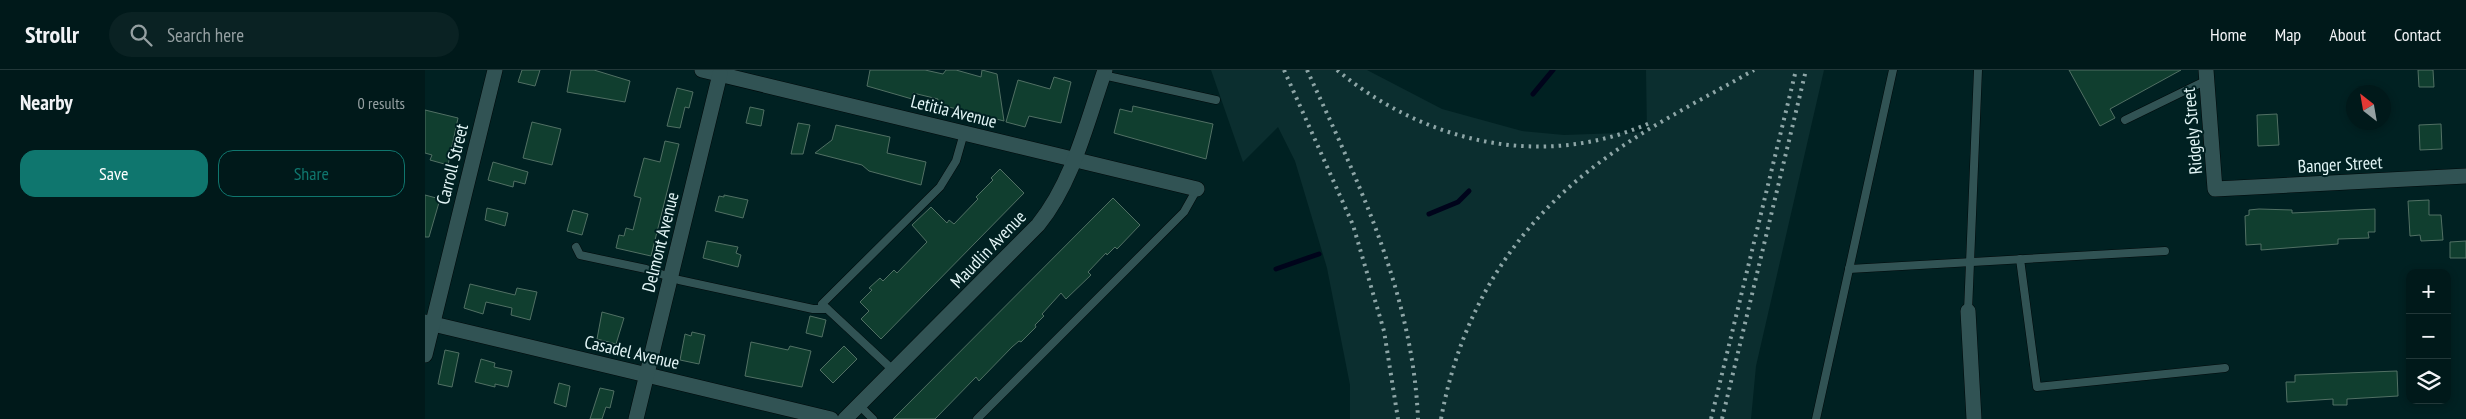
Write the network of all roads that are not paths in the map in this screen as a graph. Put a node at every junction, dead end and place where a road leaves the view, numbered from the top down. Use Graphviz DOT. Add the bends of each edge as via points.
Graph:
graph roads {
  1 [pos="495,70"];
  2 [pos="702,70"];
  3 [pos="1893,70"];
  4 [pos="1978,70"];
  5 [pos="1104,73"];
  6 [pos="720,74"];
  7 [pos="2206,75"];
  8 [pos="1216,100"];
  9 [pos="2125,120"];
  10 [pos="964,133"];
  11 [pos="1073,160"];
  12 [pos="2466,176"];
  13 [pos="1197,189"];
  14 [pos="2215,189"];
  15 [pos="576,247"];
  16 [pos="2165,250"];
  17 [pos="2020,259"];
  18 [pos="1970,262"];
  19 [pos="1849,269"];
  20 [pos="671,277"];
  21 [pos="827,309"];
  22 [pos="1968,311"];
  23 [pos="429,323"];
  24 [pos="425,355"];
  25 [pos="2225,368"];
  26 [pos="894,371"];
  27 [pos="647,375"];
  28 [pos="859,405"];
  29 [pos="636,419"];
  30 [pos="831,419"];
  31 [pos="845,419"];
  32 [pos="873,419"];
  33 [pos="977,419"];
  34 [pos="1816,419"];
  35 [pos="1974,419"];
  1 -- 23 [label="street, Carroll Street"];
  2 -- 6 [label="street, Letitia Avenue"];
  3 -- 19 [label="lane"];
  4 -- 18 [label="lane"];
  5 -- 8 [label="lane"];
  5 -- 11 [label="street, Maudlin Avenue"];
  6 -- 10 [label="street, Letitia Avenue"];
  6 -- 20 [label="street, Delmont Avenue"];
  7 -- 9 [label="lane"];
  7 -- 14 [label="street, Ridgely Street"];
  10 -- 11 [label="street, Letitia Avenue"];
  10 -- 21 [label="lane" via="956,161 940,187 822,304"];
  11 -- 13 [label="street, Letitia Avenue"];
  11 -- 26 [label="street, Maudlin Avenue" via="1058,197 1038,225"];
  12 -- 14 [label="street, Banger Street"];
  13 -- 33 [label="lane" via="1184,212"];
  15 -- 20 [label="lane" via="580,255"];
  16 -- 17 [label="lane"];
  17 -- 18 [label="lane"];
  17 -- 25 [label="lane" via="2037,387"];
  18 -- 19 [label="lane"];
  18 -- 22 [label="lane"];
  19 -- 34 [label="lane"];
  20 -- 21 [label="lane" via="813,309"];
  20 -- 27 [label="street, Delmont Avenue"];
  21 -- 26 [label="lane"];
  22 -- 35 [label="street"];
  23 -- 24 [label="street, Carroll Street"];
  23 -- 27 [label="street, Casadel Avenue"];
  26 -- 28 [label="street, Maudlin Avenue"];
  27 -- 29 [label="street, Delmont Avenue"];
  27 -- 30 [label="street, Casadel Avenue"];
  28 -- 31 [label="street, Maudlin Avenue"];
  28 -- 32 [label="lane"];
}
